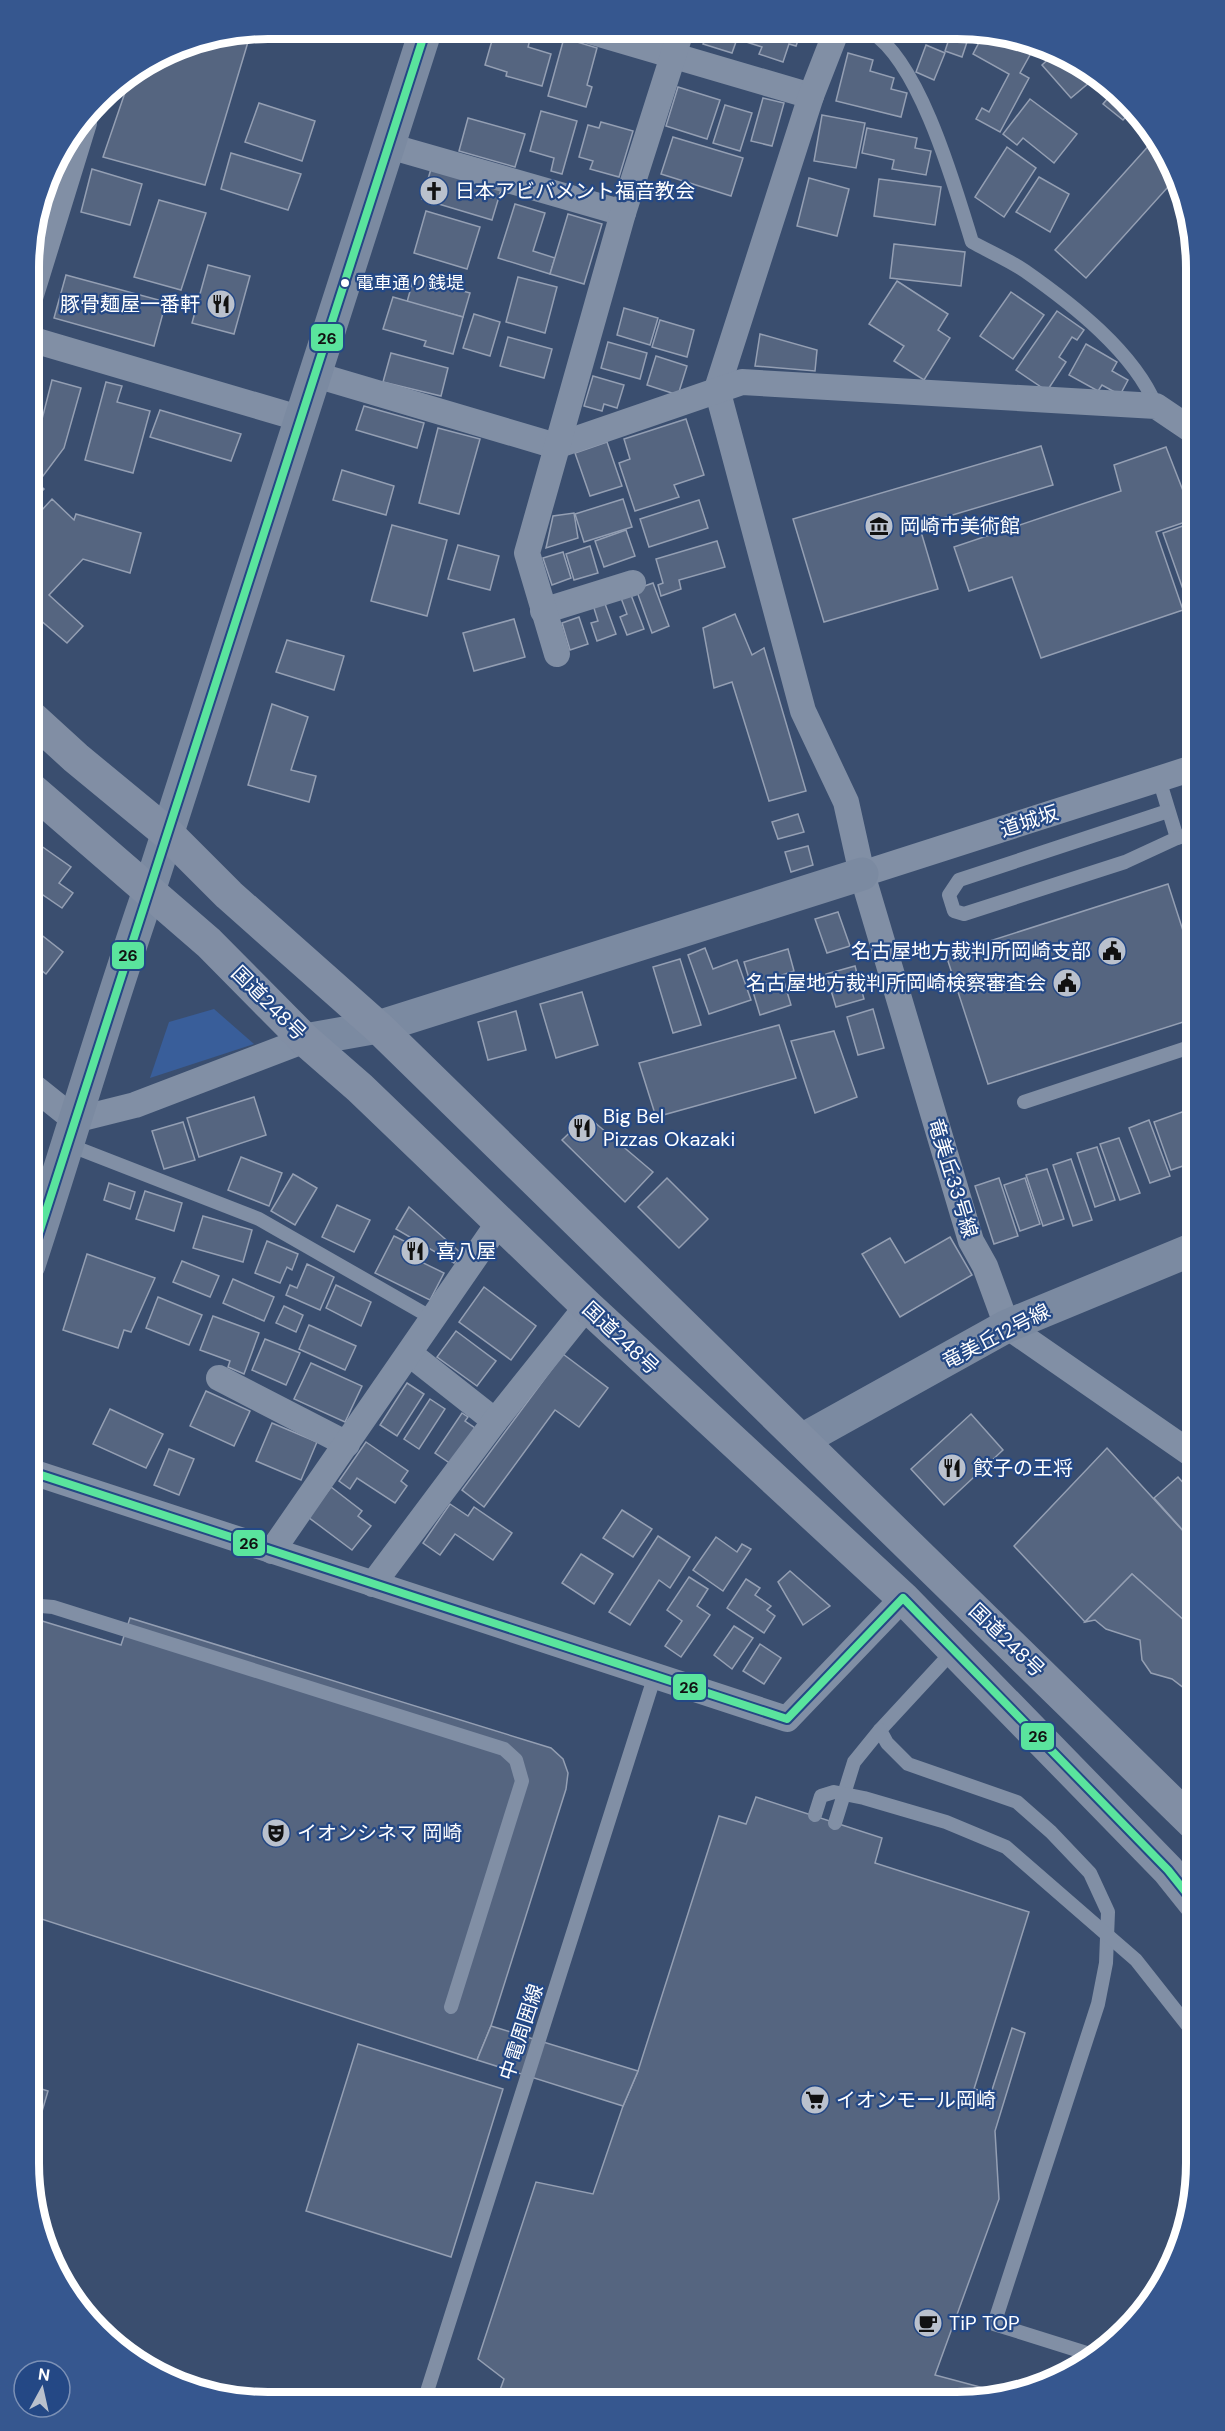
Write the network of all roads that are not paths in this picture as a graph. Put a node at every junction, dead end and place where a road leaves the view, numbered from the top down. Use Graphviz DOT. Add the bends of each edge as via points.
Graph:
graph roads {
  1 [pos="423,39"];
  2 [pos="617,39"];
  3 [pos="678,39"];
  4 [pos="833,39"];
  5 [pos="882,39"];
  6 [pos="672,55"];
  7 [pos="811,96"];
  8 [pos="79,140"];
  9 [pos="389,146"];
  10 [pos="623,213"];
  11 [pos="39,269"];
  12 [pos="39,342"];
  13 [pos="316,375"];
  14 [pos="717,389"];
  15 [pos="1156,406"];
  16 [pos="302,419"];
  17 [pos="1186,426"];
  18 [pos="556,446"];
  19 [pos="633,582"];
  20 [pos="543,611"];
  21 [pos="556,654"];
  22 [pos="39,724"];
  23 [pos="1186,770"];
  24 [pos="1159,779"];
  25 [pos="39,796"];
  26 [pos="1168,811"];
  27 [pos="167,833"];
  28 [pos="1186,835"];
  29 [pos="1177,837"];
  30 [pos="862,874"];
  31 [pos="149,891"];
  32 [pos="378,1027"];
  33 [pos="305,1040"];
  34 [pos="1186,1048"];
  35 [pos="39,1094"];
  36 [pos="1024,1102"];
  37 [pos="72,1132"];
  38 [pos="500,1221"];
  39 [pos="39,1234"];
  40 [pos="1186,1252"];
  41 [pos="587,1306"];
  42 [pos="432,1318"];
  43 [pos="1007,1326"];
  44 [pos="410,1354"];
  45 [pos="219,1378"];
  46 [pos="495,1421"];
  47 [pos="802,1440"];
  48 [pos="347,1444"];
  49 [pos="1186,1450"];
  50 [pos="39,1474"];
  51 [pos="272,1551"];
  52 [pos="374,1584"];
  53 [pos="903,1598"];
  54 [pos="39,1606"];
  55 [pos="954,1650"];
  56 [pos="655,1675"];
  57 [pos="880,1730"];
  58 [pos="815,1815"];
  59 [pos="1186,1816"];
  60 [pos="835,1823"];
  61 [pos="1186,1892"];
  62 [pos="450,2007"];
  63 [pos="1186,2023"];
  64 [pos="1085,2352"];
  65 [pos="427,2392"];
  1 -- 9 [label="main road"];
  2 -- 6 [label="street"];
  3 -- 6 [label="street"];
  4 -- 7 [label="street"];
  5 -- 15 [label="lane" via="916,87 946,158 972,242 1024,271 1081,316 1128,360 1148,387"];
  6 -- 7 [label="street"];
  6 -- 10 [label="street"];
  7 -- 14 [label="street"];
  8 -- 11 [label="street"];
  9 -- 10 [label="street"];
  9 -- 13 [label="main road"];
  10 -- 18 [label="street"];
  12 -- 16 [label="street"];
  13 -- 16 [label="main road"];
  13 -- 18 [label="street"];
  14 -- 15 [label="street" via="742,382"];
  14 -- 18 [label="street"];
  14 -- 30 [label="street, 竜美丘33号線" via="803,711 846,802"];
  15 -- 17 [label="street"];
  16 -- 27 [label="main road"];
  18 -- 20 [label="street" via="527,554"];
  19 -- 20 [label="street"];
  20 -- 21 [label="street"];
  22 -- 27 [label="highway, 国道248号"];
  23 -- 24 [label="street, 道城坂"];
  24 -- 26 [label="lane"];
  24 -- 30 [label="street, 道城坂"];
  25 -- 31 [label="highway, 国道248号"];
  26 -- 29 [label="lane"];
  26 -- 29 [label="lane" via="959,880 949,895 954,911 964,914 1125,862"];
  27 -- 31 [label="main road"];
  27 -- 32 [label="highway, 国道248号" via="229,895"];
  28 -- 29 [label="lane"];
  30 -- 32 [label="main road"];
  30 -- 43 [label="street, 竜美丘33号線" via="971,1241 985,1266"];
  31 -- 33 [label="highway, 国道248号" via="208,943"];
  31 -- 37 [label="main road"];
  32 -- 33 [label="main road"];
  32 -- 47 [label="highway, 国道248号"];
  33 -- 37 [label="street"];
  33 -- 38 [label="highway, 国道248号"];
  34 -- 36 [label="lane"];
  35 -- 37 [label="street"];
  37 -- 39 [label="main road"];
  37 -- 42 [label="lane" via="259,1219"];
  38 -- 41 [label="highway, 国道248号"];
  38 -- 42 [label="street"];
  40 -- 43 [label="main road, 竜美丘12号線"];
  41 -- 46 [label="street"];
  41 -- 53 [label="highway, 国道248号"];
  42 -- 44 [label="street"];
  43 -- 47 [label="main road, 竜美丘12号線"];
  43 -- 49 [label="street"];
  44 -- 46 [label="street"];
  44 -- 48 [label="street"];
  45 -- 48 [label="street"];
  46 -- 52 [label="street"];
  47 -- 59 [label="highway, 国道248号"];
  48 -- 51 [label="street"];
  50 -- 51 [label="street"];
  51 -- 52 [label="street"];
  52 -- 56 [label="street"];
  53 -- 55 [label="highway, 国道248号"];
  53 -- 56 [label="street" via="787,1719"];
  54 -- 62 [label="lane" via="53,1607 504,1749 516,1760 522,1782"];
  55 -- 57 [label="lane"];
  55 -- 61 [label="highway, 国道248号"];
  56 -- 65 [label="lane, 中電周囲線"];
  57 -- 60 [label="lane" via="854,1762"];
  57 -- 64 [label="lane" via="886,1743 908,1764 1017,1802 1090,1873 1108,1912 1106,1964 1098,2004 994,2324"];
  58 -- 63 [label="lane, bridge" via="822,1797 834,1792 946,1822 1006,1847 1136,1960"];
}
